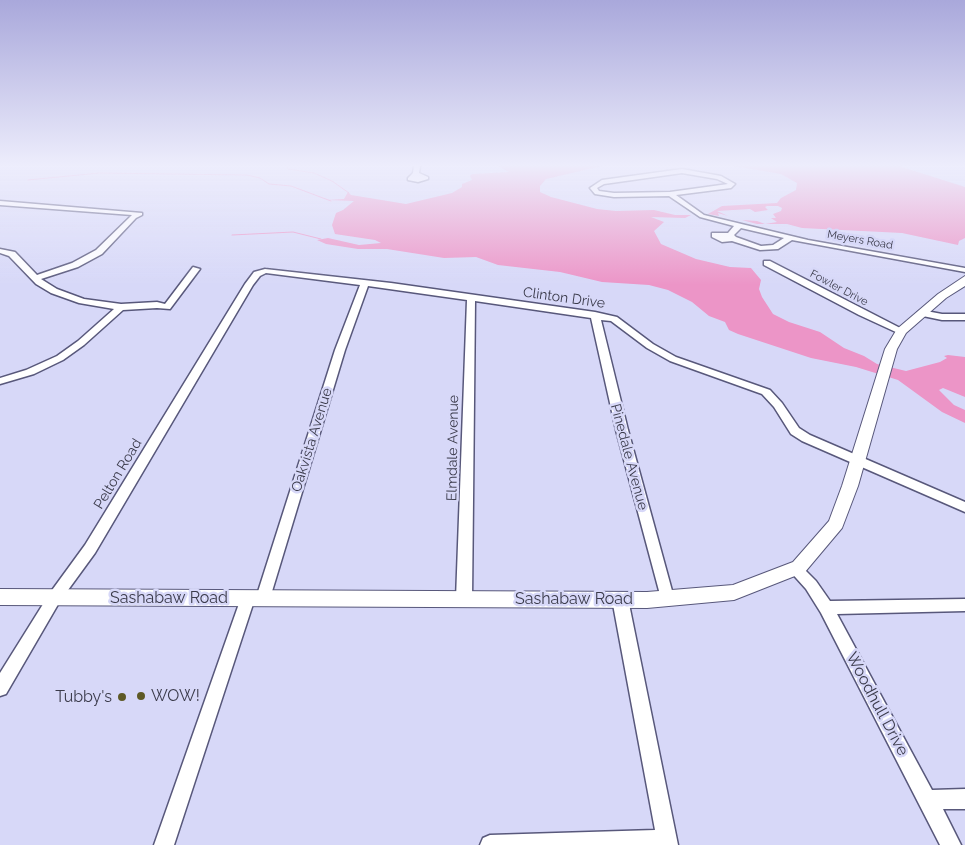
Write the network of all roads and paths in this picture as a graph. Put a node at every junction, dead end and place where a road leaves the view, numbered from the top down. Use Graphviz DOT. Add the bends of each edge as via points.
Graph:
graph roads {
  1 [pos="31,205"];
  2 [pos="687,205"];
  3 [pos="739,225"];
  4 [pos="790,238"];
  5 [pos="0,250"];
  6 [pos="767,263"];
  7 [pos="196,269"];
  8 [pos="965,270"];
  9 [pos="257,274"];
  10 [pos="36,278"];
  11 [pos="965,279"];
  12 [pos="365,283"];
  13 [pos="471,298"];
  14 [pos="121,307"];
  15 [pos="921,313"];
  16 [pos="595,316"];
  17 [pos="965,317"];
  18 [pos="901,331"];
  19 [pos="0,381"];
  20 [pos="858,460"];
  21 [pos="965,507"];
  22 [pos="795,568"];
  23 [pos="0,597"];
  24 [pos="55,598"];
  25 [pos="255,598"];
  26 [pos="464,598"];
  27 [pos="667,598"];
  28 [pos="620,599"];
  29 [pos="965,605"];
  30 [pos="826,608"];
  31 [pos="0,688"];
  32 [pos="965,799"];
  33 [pos="927,800"];
  34 [pos="668,843"];
  35 [pos="164,845"];
  36 [pos="490,845"];
  37 [pos="951,845"];
  1 -- 10 [label="street" via="140,214 99,252 75,265"];
  2 -- 3 [label="street, Meyers Road" via="702,216"];
  3 -- 4 [label="street, Meyers Road"];
  3 -- 4 [label="street" via="732,237 760,248 775,247"];
  4 -- 8 [label="street, Meyers Road"];
  5 -- 10 [label="street" via="12,254"];
  6 -- 18 [label="street, Fowler Drive"];
  7 -- 14 [label="street" via="167,307"];
  9 -- 12 [label="street, Clinton Drive" via="278,271"];
  9 -- 24 [label="street, Pelton Road" via="90,549"];
  10 -- 14 [label="street" via="66,297"];
  11 -- 15 [label="street, Sashabaw Road"];
  12 -- 13 [label="street, Clinton Drive"];
  12 -- 25 [label="street, Oakvista Avenue"];
  13 -- 16 [label="street, Clinton Drive"];
  13 -- 26 [label="street, Elmdale Avenue"];
  14 -- 19 [label="street" via="60,358"];
  15 -- 17 [label="street"];
  15 -- 18 [label="street, Sashabaw Road"];
  16 -- 20 [label="street, Clinton Drive" via="614,319 672,359 766,392 795,431"];
  16 -- 27 [label="street, Pinedale Avenue"];
  18 -- 20 [label="street, Sashabaw Road" via="885,369"];
  20 -- 21 [label="street, Clinton Drive"];
  20 -- 22 [label="street, Sashabaw Road" via="836,524"];
  22 -- 27 [label="street, Sashabaw Road" via="734,592"];
  22 -- 30 [label="street, Woodhull Drive"];
  23 -- 24 [label="street, Sashabaw Road"];
  24 -- 25 [label="street, Sashabaw Road"];
  24 -- 31 [label="street, Pelton Road"];
  25 -- 26 [label="street, Sashabaw Road"];
  25 -- 35 [label="street, Oakvista Avenue"];
  26 -- 28 [label="street, Sashabaw Road"];
  27 -- 28 [label="street, Sashabaw Road"];
  28 -- 34 [label="street"];
  29 -- 30 [label="street"];
  30 -- 33 [label="street, Woodhull Drive"];
  32 -- 33 [label="street"];
  33 -- 37 [label="street, Woodhull Drive"];
  34 -- 36 [label="street"];
}
